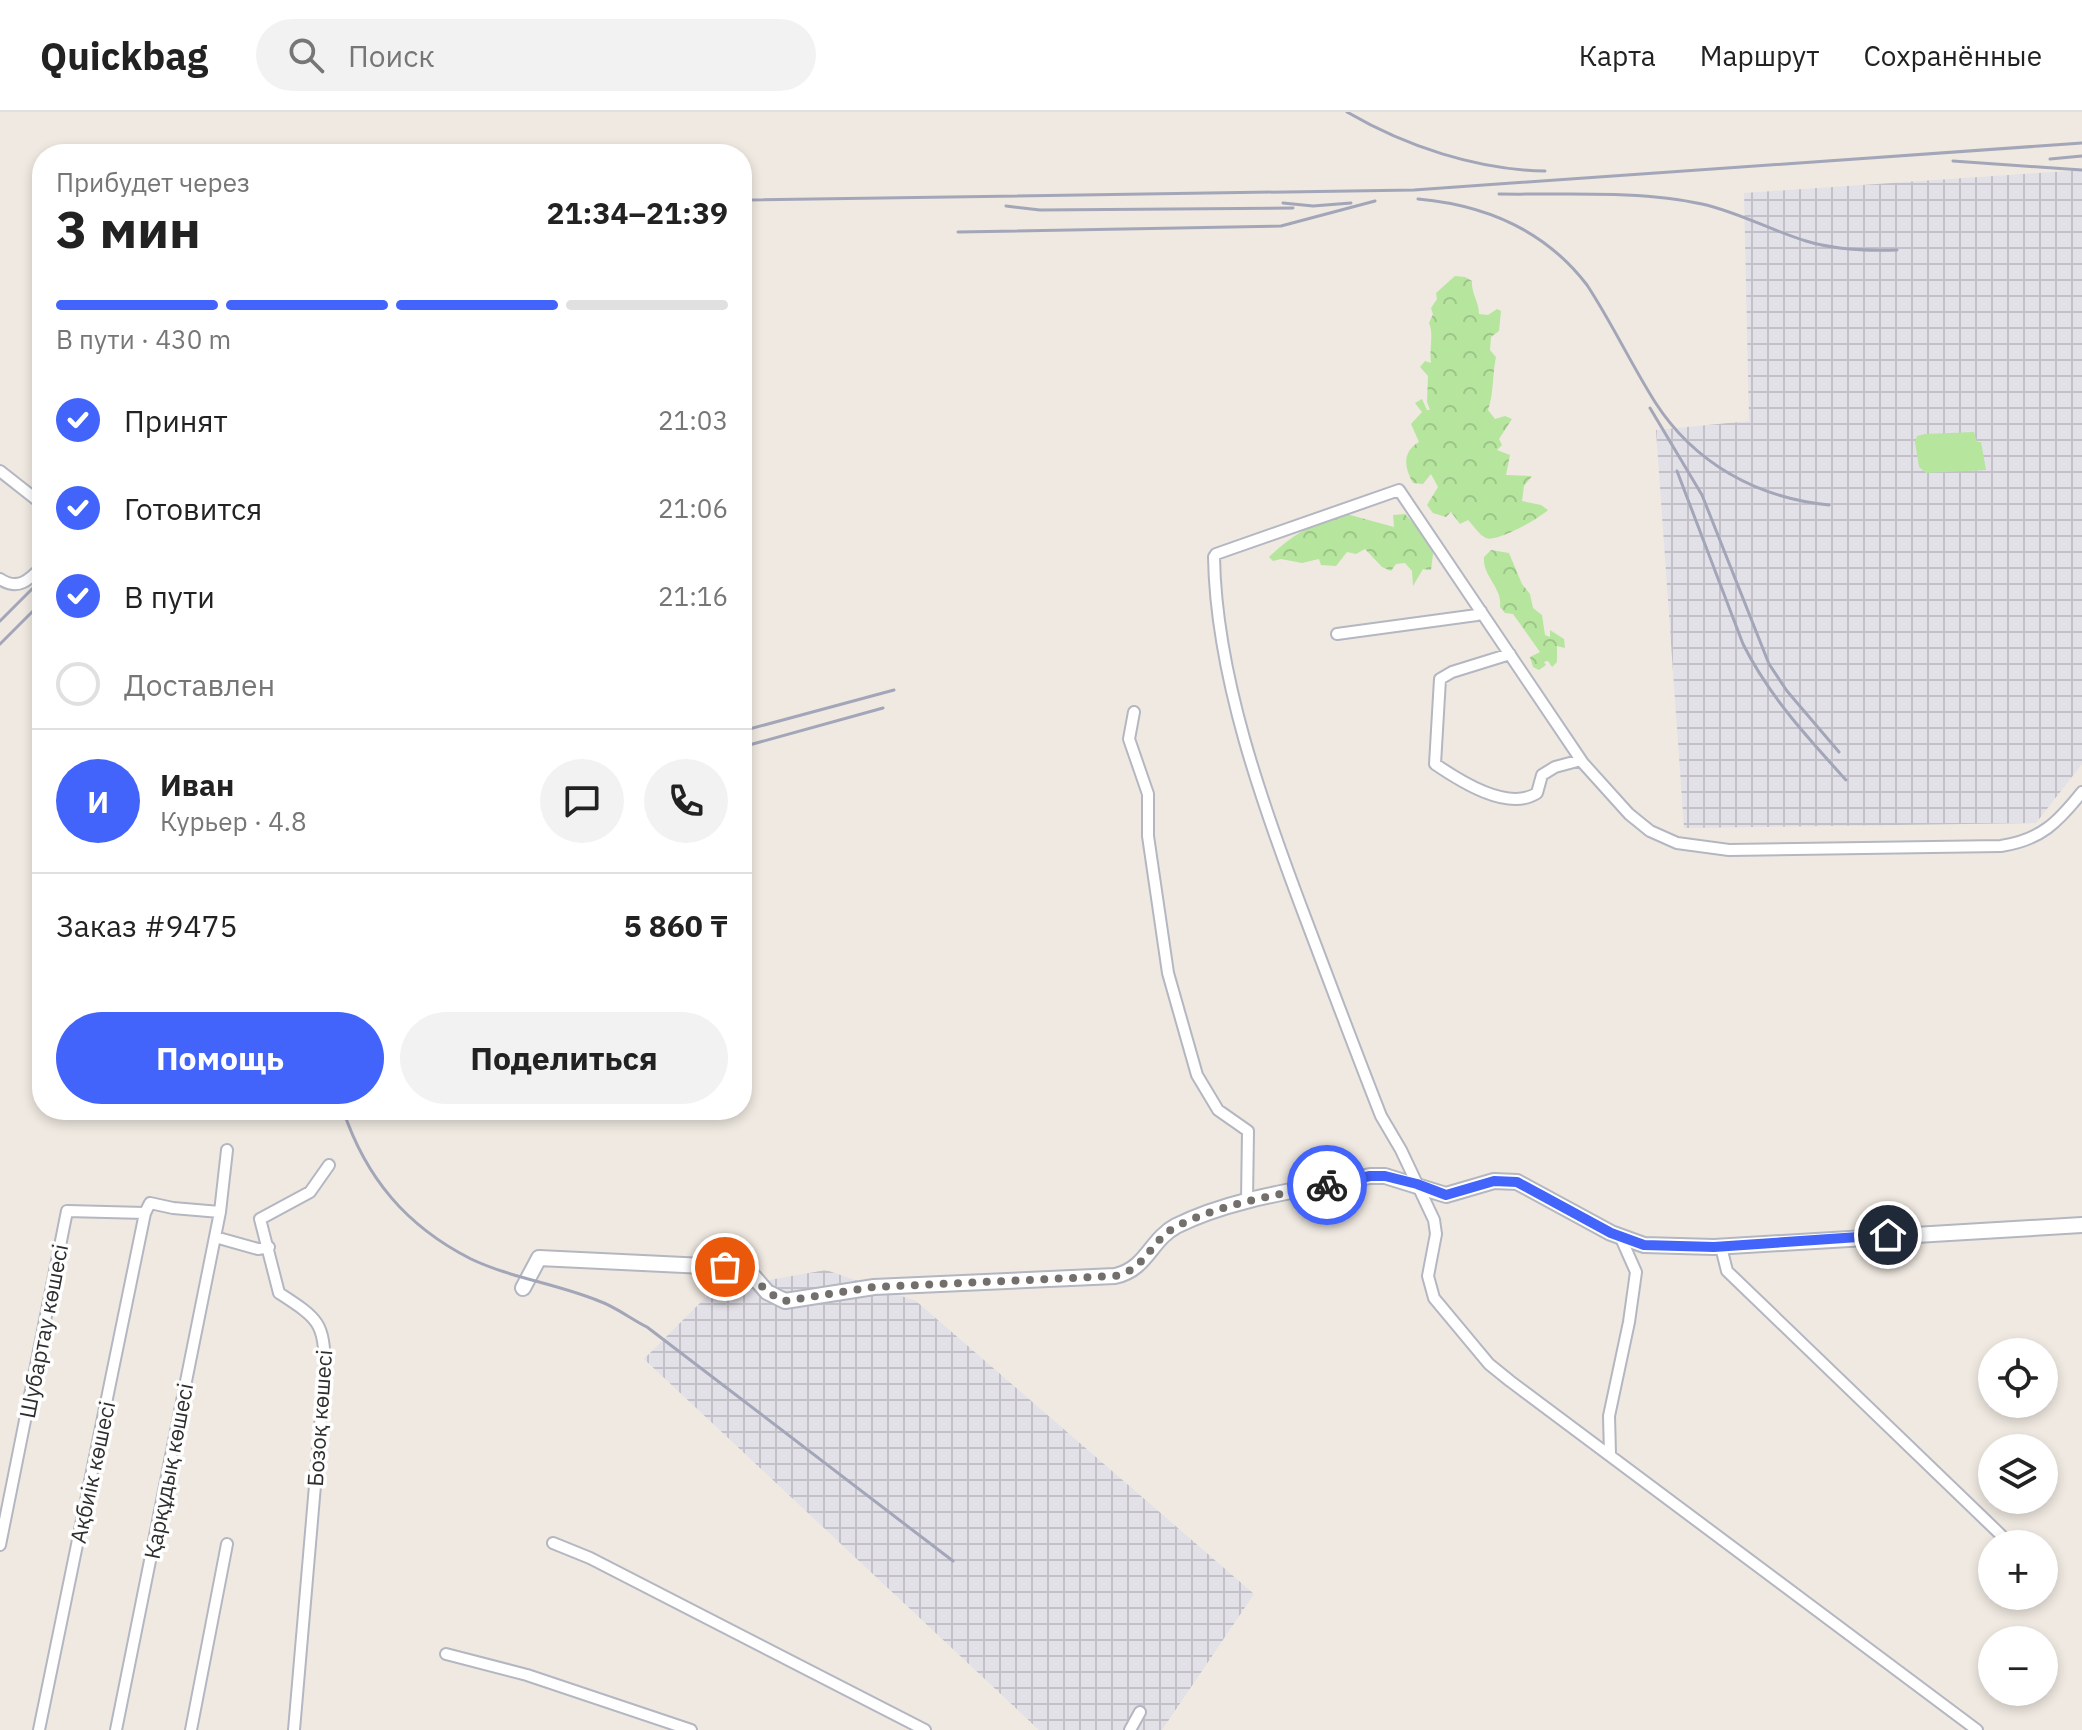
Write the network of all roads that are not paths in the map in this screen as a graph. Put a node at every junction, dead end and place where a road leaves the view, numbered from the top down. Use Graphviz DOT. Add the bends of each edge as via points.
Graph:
graph roads {
  1 [pos="0,471"];
  2 [pos="32,496"];
  3 [pos="32,577"];
  4 [pos="0,579"];
  5 [pos="1481,611"];
  6 [pos="1337,634"];
  7 [pos="1510,654"];
  8 [pos="1134,712"];
  9 [pos="1581,760"];
  10 [pos="2082,792"];
  11 [pos="227,1150"];
  12 [pos="329,1165"];
  13 [pos="1417,1184"];
  14 [pos="1247,1201"];
  15 [pos="220,1212"];
  16 [pos="145,1213"];
  17 [pos="2082,1225"];
  18 [pos="1620,1236"];
  19 [pos="215,1237"];
  20 [pos="269,1247"];
  21 [pos="1721,1247"];
  22 [pos="526,1283"];
  23 [pos="1610,1454"];
  24 [pos="1996,1530"];
  25 [pos="553,1543"];
  26 [pos="227,1544"];
  27 [pos="0,1545"];
  28 [pos="446,1654"];
  29 [pos="1140,1712"];
  30 [pos="39,1730"];
  31 [pos="116,1730"];
  32 [pos="191,1730"];
  33 [pos="294,1730"];
  34 [pos="691,1730"];
  35 [pos="925,1730"];
  36 [pos="1130,1730"];
  37 [pos="1977,1730"];
  1 -- 2 [label="street"];
  3 -- 4 [label="street" via="15,585"];
  5 -- 6 [label="street"];
  5 -- 7 [label="street"];
  5 -- 13 [label="street" via="1399,490 1214,557 1224,647 1253,769 1381,1116"];
  7 -- 9 [label="street"];
  7 -- 9 [label="street" via="1440,679 1435,764 1489,795 1524,800 1537,793 1542,775"];
  8 -- 14 [label="street" via="1129,739 1148,794 1148,836 1168,973 1197,1075 1218,1110 1248,1131"];
  9 -- 10 [label="street" via="1650,831 1677,843 1729,850 2022,843 2062,816"];
  11 -- 15 [label="street, Қарқұдық көшесі"];
  12 -- 20 [label="street, Бозоқ көшесі" via="310,1192 260,1219"];
  13 -- 14 [label="street" via="1370,1176"];
  13 -- 18 [label="street" via="1446,1195 1494,1181 1517,1182"];
  13 -- 23 [label="street" via="1436,1234 1429,1286 1447,1316 1489,1364"];
  14 -- 22 [label="street" via="1175,1227 1138,1266 1115,1276 874,1287 785,1301 754,1277 725,1267 539,1258"];
  15 -- 16 [label="street" via="150,1203"];
  15 -- 19 [label="street, Қарқұдық көшесі"];
  16 -- 27 [label="street, Шубартау көшесі" via="67,1211"];
  16 -- 30 [label="street, Ақбиік көшесі"];
  17 -- 21 [label="street"];
  18 -- 21 [label="street" via="1644,1245"];
  18 -- 23 [label="street" via="1636,1272 1609,1416"];
  19 -- 20 [label="street"];
  19 -- 31 [label="street, Қарқұдық көшесі"];
  20 -- 33 [label="street, Бозоқ көшесі" via="279,1293 310,1313 324,1337"];
  21 -- 24 [label="street" via="1727,1271"];
  23 -- 37 [label="street"];
  25 -- 35 [label="street"];
  26 -- 32 [label="street"];
  28 -- 34 [label="street"];
  29 -- 36 [label="street"];
}
